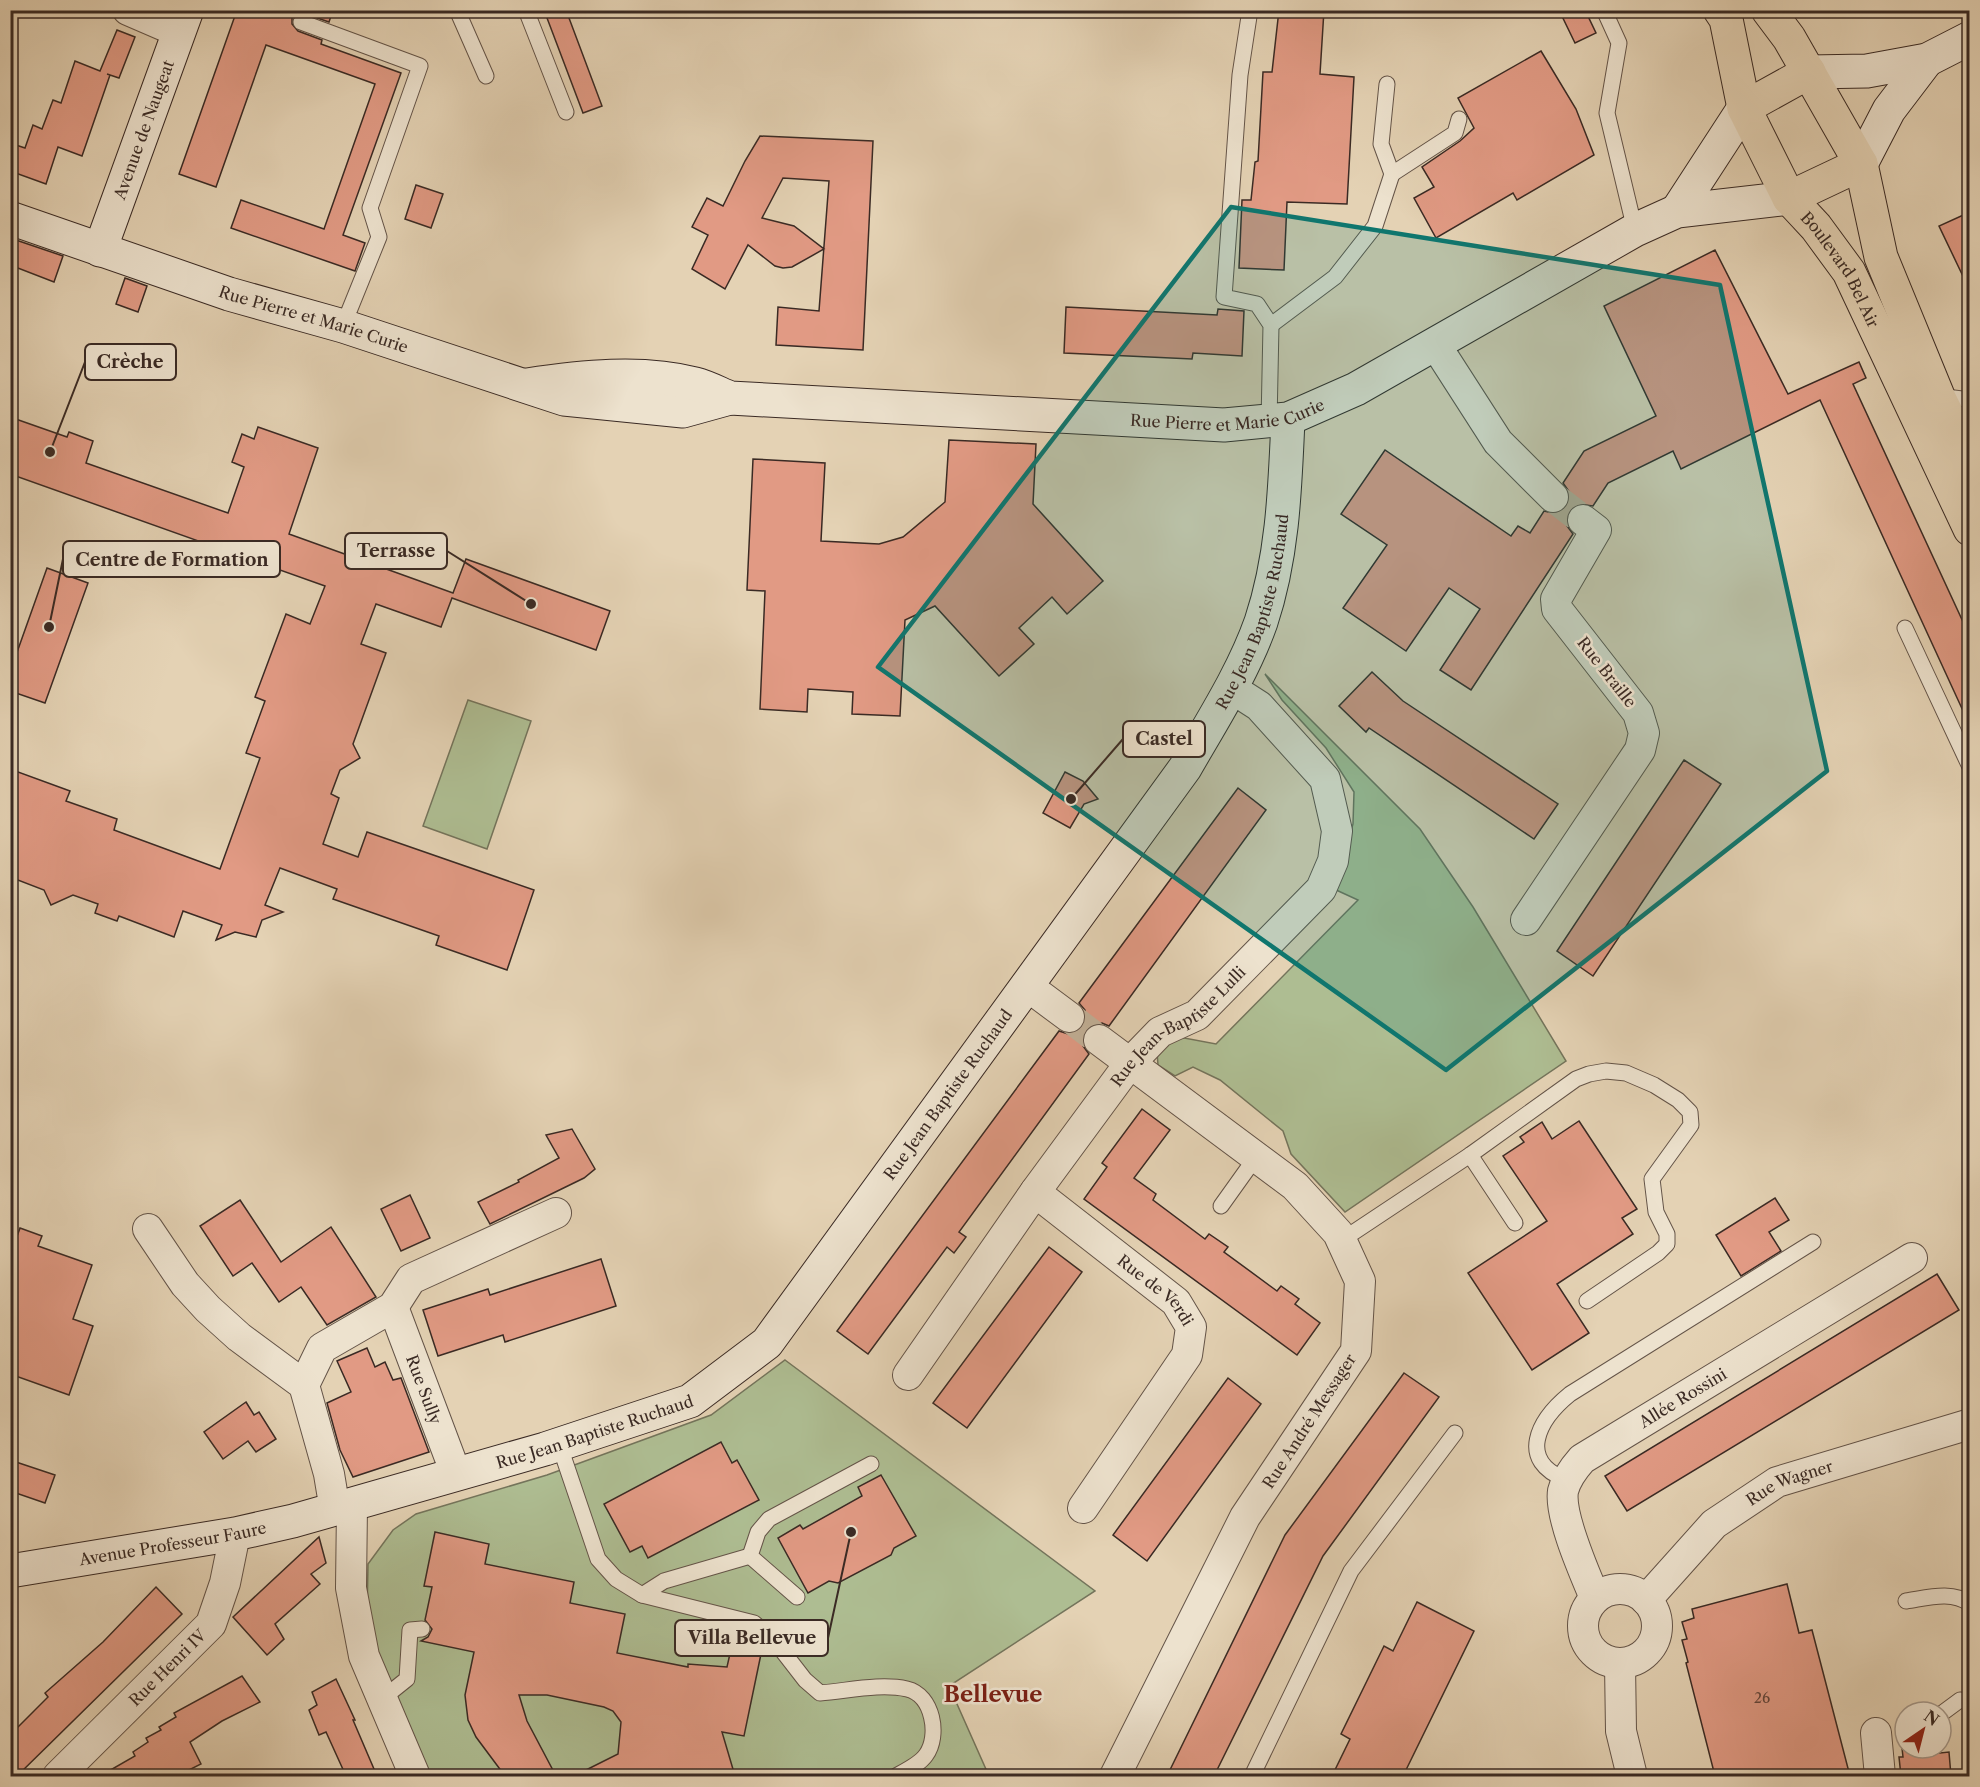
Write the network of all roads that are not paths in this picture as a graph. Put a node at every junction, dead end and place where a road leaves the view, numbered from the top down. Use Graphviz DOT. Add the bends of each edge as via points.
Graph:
graph roads {
  1 [pos="128,10"];
  2 [pos="457,10"];
  3 [pos="526,10"];
  4 [pos="1250,10"];
  5 [pos="1604,10"];
  6 [pos="1720,10"];
  7 [pos="1768,10"];
  8 [pos="183,21"];
  9 [pos="301,22"];
  10 [pos="1970,38"];
  11 [pos="1927,60"];
  12 [pos="1809,72"];
  13 [pos="486,76"];
  14 [pos="1386,84"];
  15 [pos="1744,108"];
  16 [pos="567,112"];
  17 [pos="1459,119"];
  18 [pos="1861,164"];
  19 [pos="1392,174"];
  20 [pos="1789,198"];
  21 [pos="1677,211"];
  22 [pos="10,218"];
  23 [pos="1635,230"];
  24 [pos="100,250"];
  25 [pos="1271,324"];
  26 [pos="343,326"];
  27 [pos="1435,344"];
  28 [pos="1954,398"];
  29 [pos="1279,421"];
  30 [pos="1970,461"];
  31 [pos="1553,497"];
  32 [pos="1584,520"];
  33 [pos="1970,529"];
  34 [pos="1905,627"];
  35 [pos="1231,688"];
  36 [pos="1970,767"];
  37 [pos="1526,920"];
  38 [pos="1026,985"];
  39 [pos="1069,1017"];
  40 [pos="1099,1040"];
  41 [pos="1130,1062"];
  42 [pos="1470,1155"];
  43 [pos="1256,1157"];
  44 [pos="1035,1192"];
  45 [pos="1221,1206"];
  46 [pos="555,1213"];
  47 [pos="1515,1223"];
  48 [pos="148,1228"];
  49 [pos="1342,1240"];
  50 [pos="1813,1242"];
  51 [pos="1912,1258"];
  52 [pos="1587,1301"];
  53 [pos="393,1307"];
  54 [pos="908,1375"];
  55 [pos="304,1385"];
  56 [pos="1970,1424"];
  57 [pos="1455,1433"];
  58 [pos="559,1444"];
  59 [pos="871,1464"];
  60 [pos="456,1473"];
  61 [pos="1567,1480"];
  62 [pos="343,1508"];
  63 [pos="1083,1508"];
  64 [pos="235,1534"];
  65 [pos="750,1556"];
  66 [pos="10,1571"];
  67 [pos="642,1595"];
  68 [pos="797,1598"];
  69 [pos="1595,1598"];
  70 [pos="1646,1600"];
  71 [pos="1906,1601"];
  72 [pos="1970,1604"];
  73 [pos="422,1629"];
  74 [pos="1620,1664"];
  75 [pos="382,1699"];
  76 [pos="1960,1700"];
  77 [pos="1953,1705"];
  78 [pos="1876,1733"];
  79 [pos="58,1776"];
  80 [pos="415,1776"];
  81 [pos="896,1776"];
  82 [pos="1115,1776"];
  83 [pos="1252,1776"];
  84 [pos="1632,1776"];
  85 [pos="1880,1776"];
  1 -- 8 [label="street"];
  2 -- 13 [label="lane"];
  3 -- 16 [label="lane"];
  4 -- 25 [label="lane" via="1240,75 1224,297 1257,304"];
  5 -- 23 [label="lane" via="1619,43 1607,112"];
  6 -- 15 [label="main road, Boulevard Bel Air" via="1726,19"];
  7 -- 12 [label="main road, Boulevard Bel Air"];
  8 -- 24 [label="main road, Avenue de Naugeat"];
  9 -- 26 [label="lane" via="420,66 370,208 379,237"];
  10 -- 11 [label="main road"];
  11 -- 12 [label="main road" via="1867,71"];
  11 -- 18 [label="main road" via="1889,110"];
  12 -- 15 [label="main road"];
  12 -- 18 [label="main road, Boulevard Bel Air"];
  14 -- 19 [label="lane" via="1381,144"];
  15 -- 20 [label="main road, Boulevard Bel Air"];
  15 -- 21 [label="main road"];
  17 -- 19 [label="lane" via="1455,133"];
  18 -- 20 [label="main road, Rue Pierre et Marie Curie"];
  18 -- 28 [label="main road, Boulevard Bel Air" via="1881,257"];
  19 -- 25 [label="lane" via="1375,226 1335,277"];
  20 -- 21 [label="main road, Rue Pierre et Marie Curie"];
  20 -- 33 [label="main road, Boulevard Bel Air" via="1849,272"];
  21 -- 23 [label="main road, Rue Pierre et Marie Curie"];
  22 -- 24 [label="main road, Rue Pierre et Marie Curie"];
  23 -- 27 [label="main road, Rue Pierre et Marie Curie"];
  24 -- 26 [label="main road, Rue Pierre et Marie Curie" via="229,294"];
  25 -- 29 [label="lane"];
  26 -- 29 [label="main road, Rue Pierre et Marie Curie" via="526,385 571,378 630,377 695,384 730,398 1224,425"];
  27 -- 29 [label="main road, Rue Pierre et Marie Curie" via="1356,389"];
  27 -- 31 [label="street" via="1498,442"];
  28 -- 30 [label="main road, Boulevard Bel Air"];
  29 -- 35 [label="main road, Rue Jean Baptiste Ruchaud" via="1280,547 1261,623"];
  32 -- 37 [label="street, Rue Braille" via="1596,530 1556,598 1557,609 1638,713 1644,733 1640,750"];
  34 -- 36 [label="lane"];
  35 -- 38 [label="main road, Rue Jean Baptiste Ruchaud" via="1185,768"];
  35 -- 41 [label="street, Rue Jean-Baptiste Lulli" via="1259,706 1325,779 1337,831 1333,861 1321,889 1197,1015 1160,1032"];
  38 -- 39 [label="street"];
  38 -- 58 [label="main road, Rue Jean Baptiste Ruchaud" via="767,1343 690,1401"];
  40 -- 41 [label="street, Rue André Messager"];
  41 -- 43 [label="street, Rue André Messager"];
  41 -- 44 [label="street, Rue Jean-Baptiste Lulli"];
  42 -- 47 [label="lane"];
  42 -- 49 [label="lane"];
  42 -- 52 [label="lane" via="1576,1079 1589,1074 1626,1073 1678,1100 1690,1112 1692,1125 1687,1134 1652,1179 1656,1212 1667,1234 1667,1244"];
  43 -- 45 [label="lane"];
  43 -- 49 [label="street, Rue André Messager" via="1296,1186"];
  44 -- 54 [label="street, Rue Jean-Baptiste Lulli"];
  44 -- 63 [label="street, Rue de Verdi" via="1176,1302 1191,1327 1187,1355"];
  46 -- 53 [label="street" via="411,1279"];
  48 -- 55 [label="street" via="184,1284 208,1309"];
  49 -- 82 [label="street, Rue André Messager" via="1360,1281 1356,1351 1245,1517"];
  50 -- 61 [label="lane" via="1553,1408 1537,1437 1536,1448 1542,1465"];
  51 -- 61 [label="street, Allée Rossini" via="1582,1459"];
  53 -- 55 [label="street" via="322,1348"];
  53 -- 60 [label="street, Rue Sully"];
  55 -- 62 [label="street"];
  56 -- 70 [label="street, Rue Wagner" via="1777,1482 1714,1524"];
  57 -- 83 [label="lane" via="1352,1571"];
  58 -- 60 [label="main road, Rue Jean Baptiste Ruchaud"];
  58 -- 67 [label="lane" via="598,1559 616,1579"];
  59 -- 65 [label="lane" via="768,1519 758,1532"];
  60 -- 62 [label="main road, Rue Jean Baptiste Ruchaud"];
  61 -- 69 [label="street" via="1563,1503 1575,1550"];
  62 -- 64 [label="main road, Avenue Professeur Faure"];
  62 -- 75 [label="street" via="354,1520 351,1587 364,1656"];
  64 -- 66 [label="main road, Avenue Professeur Faure"];
  64 -- 79 [label="street, Rue Henri IV" via="212,1624"];
  65 -- 67 [label="lane" via="664,1581"];
  65 -- 68 [label="lane"];
  67 -- 81 [label="lane" via="754,1623 820,1693 910,1689 926,1704 934,1736 926,1756"];
  69 -- 70 [label="street" via="1615,1589"];
  69 -- 74 [label="street" via="1582,1621 1585,1640 1596,1656"];
  70 -- 74 [label="street" via="1657,1622 1652,1646 1638,1659"];
  71 -- 72 [label="lane" via="1946,1595"];
  73 -- 75 [label="lane" via="410,1630 406,1679"];
  74 -- 84 [label="street" via="1621,1731"];
  75 -- 80 [label="street"];
  76 -- 77 [label="lane"];
  78 -- 85 [label="street"];
}
